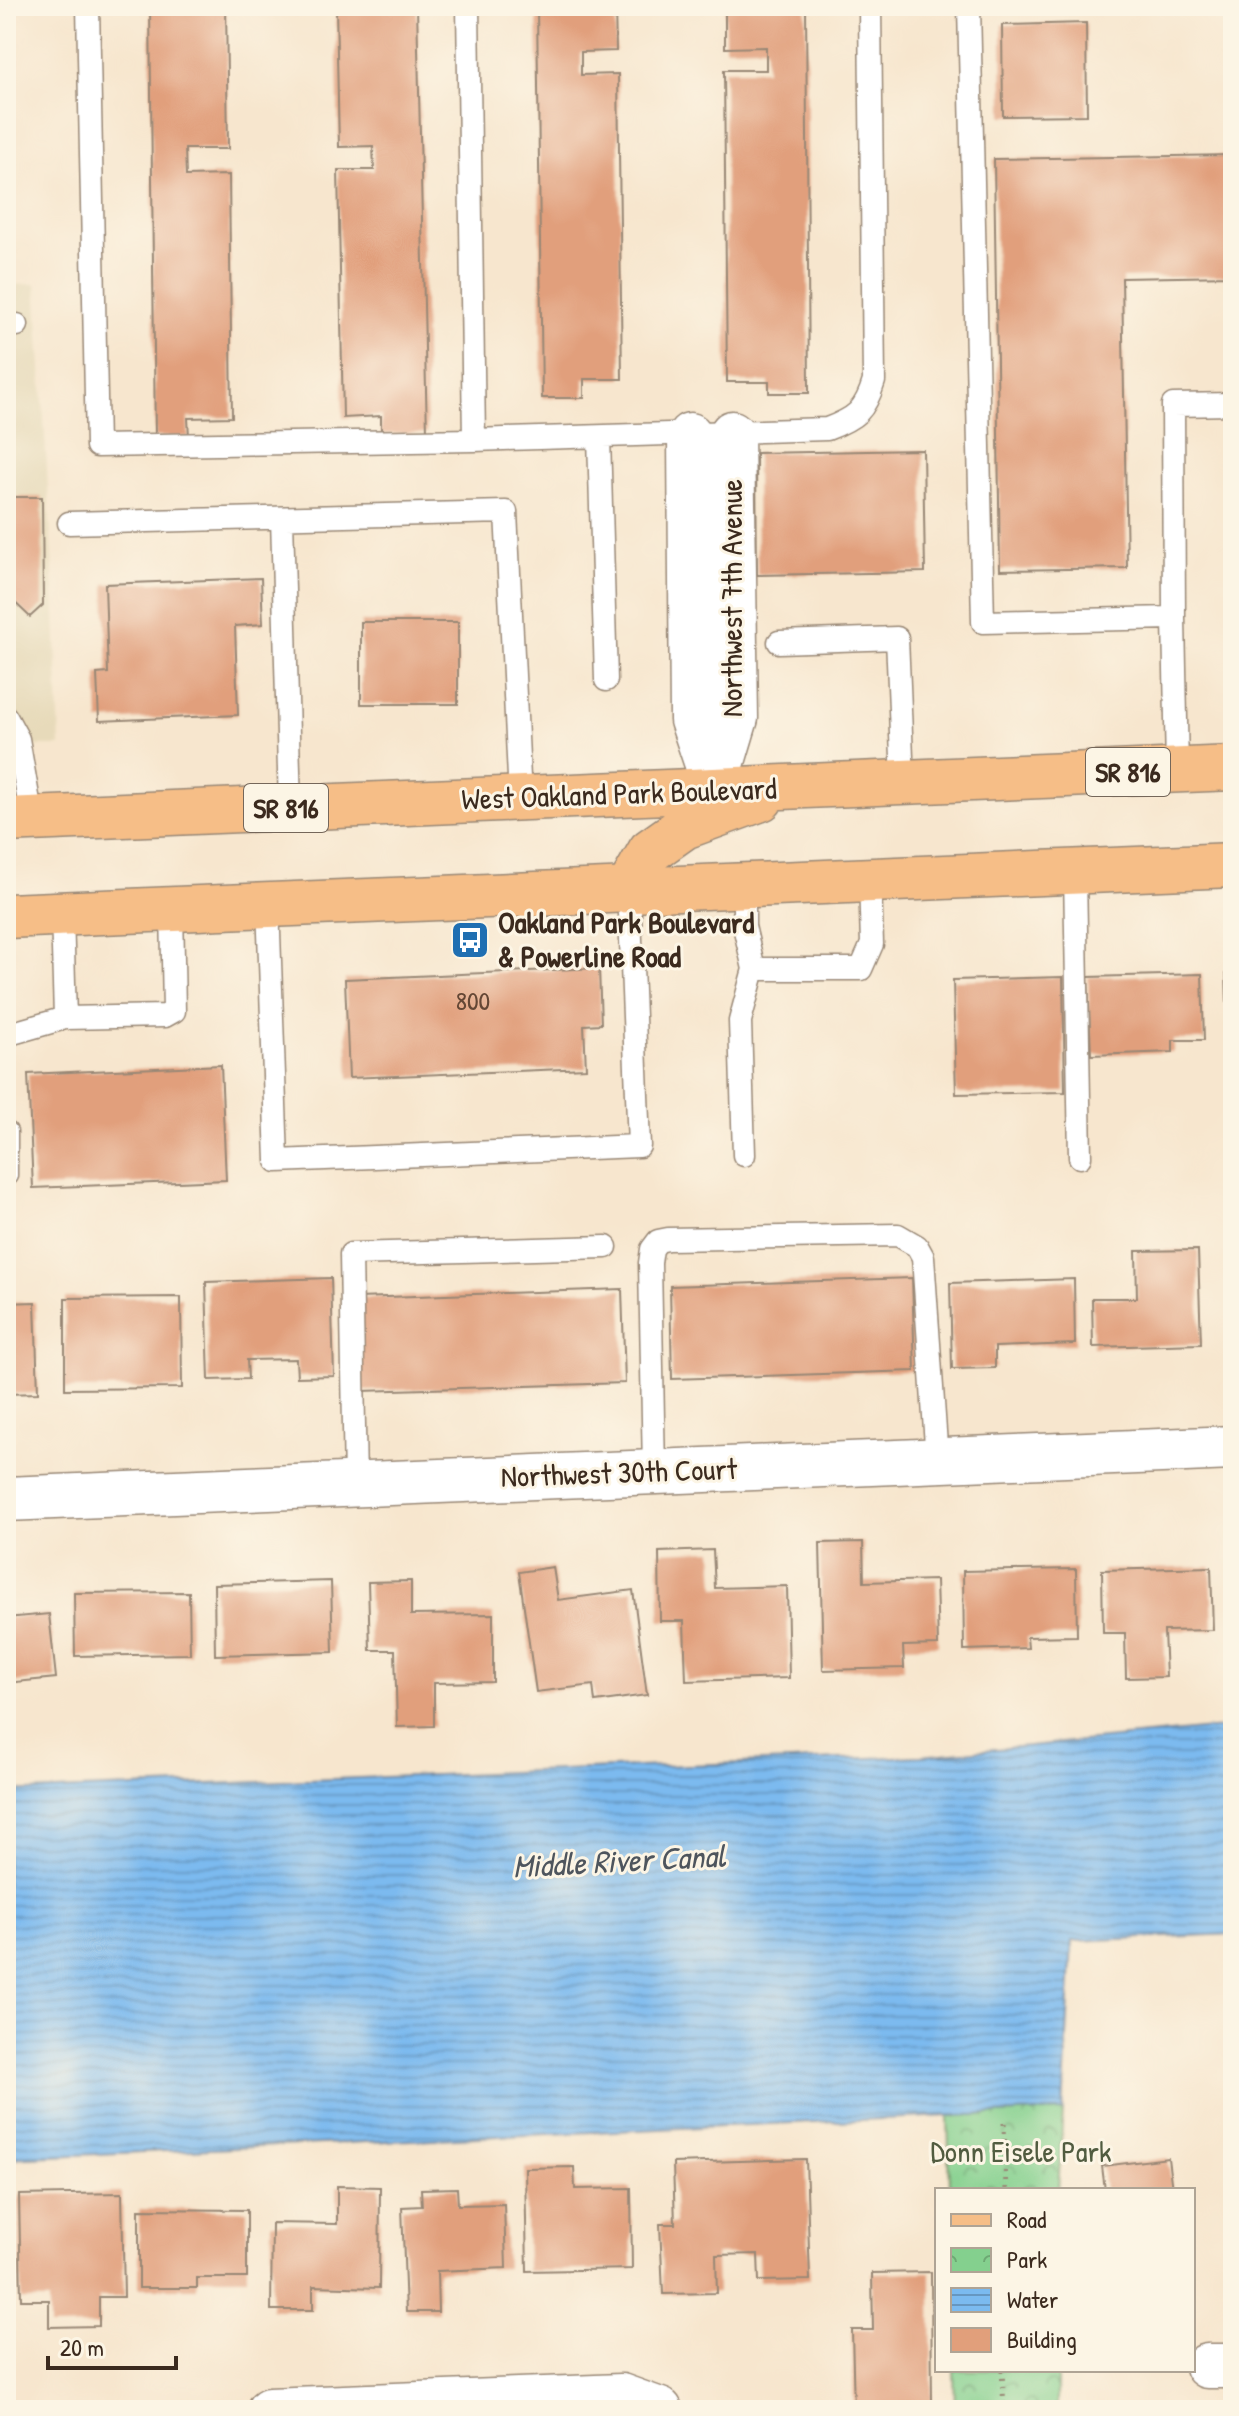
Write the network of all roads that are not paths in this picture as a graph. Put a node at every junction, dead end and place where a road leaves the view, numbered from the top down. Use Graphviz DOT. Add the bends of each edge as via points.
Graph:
graph roads {
  1 [pos="88,6"];
  2 [pos="468,6"];
  3 [pos="870,6"];
  4 [pos="969,6"];
  5 [pos="1233,404"];
  6 [pos="711,434"];
  7 [pos="599,437"];
  8 [pos="474,440"];
  9 [pos="282,518"];
  10 [pos="69,523"];
  11 [pos="691,541"];
  12 [pos="734,542"];
  13 [pos="1174,618"];
  14 [pos="779,642"];
  15 [pos="606,680"];
  16 [pos="6,717"];
  17 [pos="1233,768"];
  18 [pos="1177,770"];
  19 [pos="903,781"];
  20 [pos="797,786"];
  21 [pos="715,788"];
  22 [pos="520,798"];
  23 [pos="290,807"];
  24 [pos="19,819"];
  25 [pos="1233,865"];
  26 [pos="1075,873"];
  27 [pos="870,880"];
  28 [pos="744,886"];
  29 [pos="629,888"];
  30 [pos="268,904"];
  31 [pos="172,908"];
  32 [pos="62,913"];
  33 [pos="6,916"];
  34 [pos="754,969"];
  35 [pos="65,1018"];
  36 [pos="6,1035"];
  37 [pos="6,1132"];
  38 [pos="744,1155"];
  39 [pos="1080,1157"];
  40 [pos="6,1175"];
  41 [pos="606,1247"];
  42 [pos="1233,1448"];
  43 [pos="937,1460"];
  44 [pos="654,1472"];
  45 [pos="355,1484"];
  46 [pos="6,1499"];
  47 [pos="269,2410"];
  48 [pos="660,2410"];
  1 -- 8 [label="lane" via="97,446"];
  2 -- 8 [label="lane"];
  3 -- 6 [label="lane" via="874,381 868,401 852,419 827,429"];
  4 -- 13 [label="lane" via="983,622"];
  5 -- 13 [label="lane" via="1173,405"];
  6 -- 7 [label="lane"];
  6 -- 11 [label="street, Northwest 7th Avenue"];
  6 -- 12 [label="street, Northwest 7th Avenue"];
  7 -- 8 [label="lane"];
  7 -- 15 [label="lane"];
  9 -- 10 [label="lane"];
  9 -- 22 [label="lane" via="506,512"];
  9 -- 23 [label="lane"];
  11 -- 12 [label="street"];
  11 -- 21 [label="street, Northwest 7th Avenue" via="692,720"];
  12 -- 21 [label="street, Northwest 7th Avenue" via="736,718"];
  13 -- 18 [label="lane"];
  14 -- 19 [label="lane" via="897,638"];
  16 -- 24 [label="lane" via="18,739"];
  17 -- 18 [label="main road, West Oakland Park Boulevard / SR 816"];
  18 -- 19 [label="main road, West Oakland Park Boulevard / SR 816"];
  19 -- 20 [label="main road, West Oakland Park Boulevard / SR 816"];
  20 -- 21 [label="main road, West Oakland Park Boulevard / SR 816"];
  20 -- 29 [label="main road" via="684,827 650,851"];
  21 -- 22 [label="main road, West Oakland Park Boulevard / SR 816"];
  22 -- 23 [label="main road, West Oakland Park Boulevard / SR 816"];
  23 -- 24 [label="main road, West Oakland Park Boulevard / SR 816"];
  25 -- 26 [label="main road"];
  26 -- 27 [label="main road"];
  26 -- 39 [label="lane"];
  27 -- 28 [label="main road"];
  27 -- 34 [label="lane" via="872,944 861,969"];
  28 -- 29 [label="main road"];
  28 -- 34 [label="lane" via="744,926"];
  29 -- 30 [label="main road"];
  29 -- 30 [label="lane" via="639,1146 277,1161"];
  30 -- 31 [label="main road"];
  31 -- 32 [label="main road"];
  31 -- 35 [label="lane" via="174,1011 165,1016"];
  32 -- 33 [label="main road"];
  32 -- 35 [label="lane"];
  34 -- 38 [label="lane" via="740,1021"];
  35 -- 36 [label="lane"];
  37 -- 40 [label="lane"];
  41 -- 45 [label="lane" via="351,1254"];
  42 -- 43 [label="street, Northwest 30th Court"];
  43 -- 44 [label="street, Northwest 30th Court"];
  43 -- 44 [label="lane" via="923,1257 917,1246 898,1235 668,1239 658,1241 650,1263"];
  44 -- 45 [label="street, Northwest 30th Court"];
  45 -- 46 [label="street, Northwest 30th Court"];
  47 -- 48 [label="street" via="621,2396"];
}
